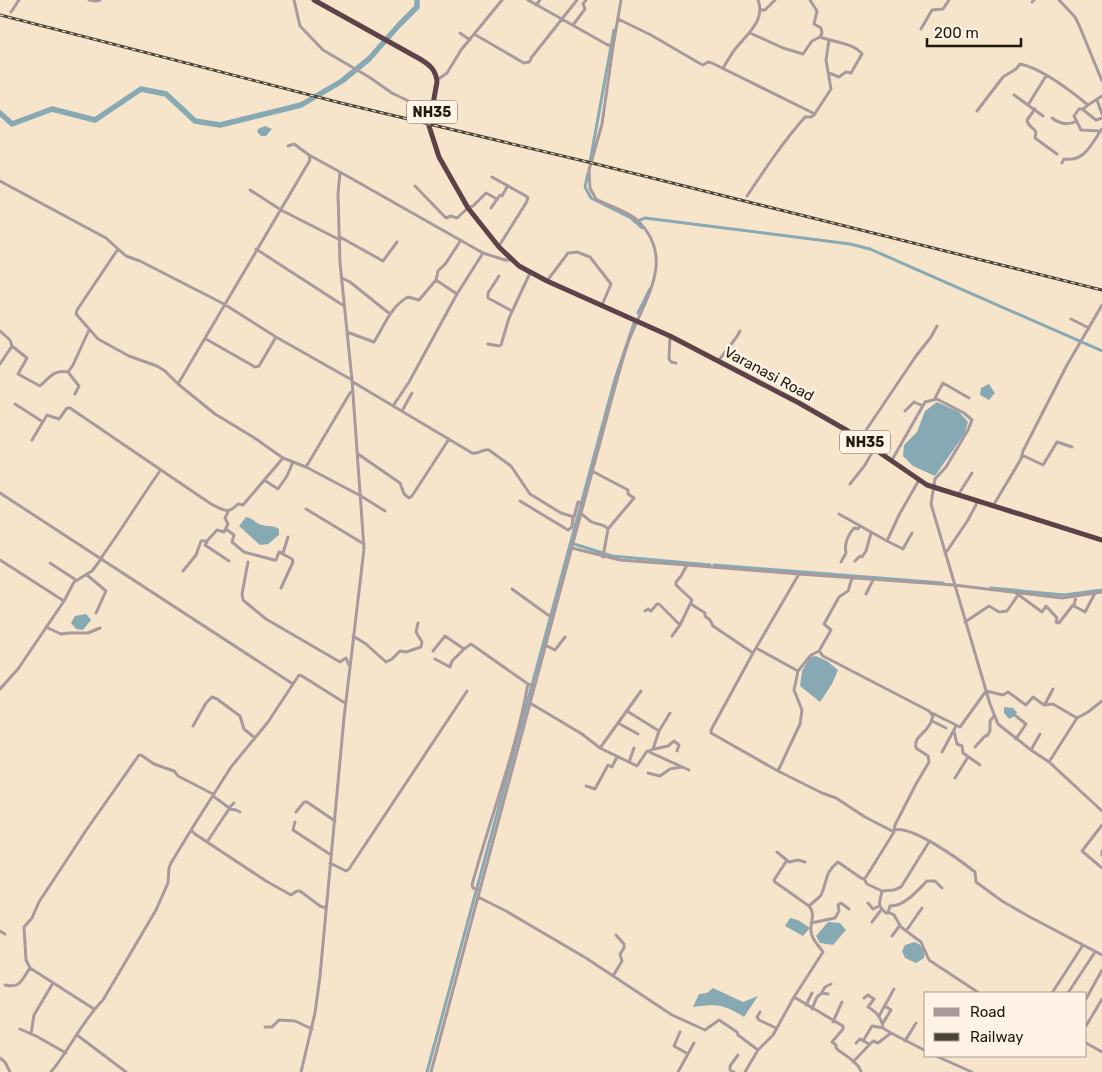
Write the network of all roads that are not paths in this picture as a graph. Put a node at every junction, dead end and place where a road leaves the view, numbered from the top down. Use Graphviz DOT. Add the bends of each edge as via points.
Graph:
graph roads {
  1 [pos="19,0"];
  2 [pos="89,0"];
  3 [pos="100,0"];
  4 [pos="294,0"];
  5 [pos="314,0"];
  6 [pos="502,0"];
  7 [pos="528,0"];
  8 [pos="540,0"];
  9 [pos="577,0"];
  10 [pos="586,0"];
  11 [pos="622,0"];
  12 [pos="758,0"];
  13 [pos="775,0"];
  14 [pos="810,0"];
  15 [pos="950,0"];
  16 [pos="1059,0"];
  17 [pos="536,5"];
  18 [pos="760,10"];
  19 [pos="11,12"];
  20 [pos="561,19"];
  21 [pos="618,19"];
  22 [pos="573,25"];
  23 [pos="921,29"];
  24 [pos="460,33"];
  25 [pos="750,33"];
  26 [pos="474,34"];
  27 [pos="820,37"];
  28 [pos="470,40"];
  29 [pos="828,40"];
  30 [pos="611,46"];
  31 [pos="723,68"];
  32 [pos="828,73"];
  33 [pos="1046,76"];
  34 [pos="437,80"];
  35 [pos="1102,81"];
  36 [pos="1014,95"];
  37 [pos="1102,96"];
  38 [pos="1097,100"];
  39 [pos="1028,105"];
  40 [pos="1088,105"];
  41 [pos="1082,109"];
  42 [pos="1035,110"];
  43 [pos="977,111"];
  44 [pos="432,112"];
  45 [pos="815,114"];
  46 [pos="1043,116"];
  47 [pos="1102,116"];
  48 [pos="1052,118"];
  49 [pos="1077,121"];
  50 [pos="1101,130"];
  51 [pos="288,146"];
  52 [pos="1057,154"];
  53 [pos="309,155"];
  54 [pos="1062,163"];
  55 [pos="340,172"];
  56 [pos="492,177"];
  57 [pos="0,180"];
  58 [pos="415,186"];
  59 [pos="507,187"];
  60 [pos="250,190"];
  61 [pos="747,196"];
  62 [pos="497,200"];
  63 [pos="467,208"];
  64 [pos="491,208"];
  65 [pos="281,210"];
  66 [pos="340,238"];
  67 [pos="461,240"];
  68 [pos="397,242"];
  69 [pos="499,247"];
  70 [pos="118,249"];
  71 [pos="256,249"];
  72 [pos="484,253"];
  73 [pos="512,260"];
  74 [pos="530,273"];
  75 [pos="499,276"];
  76 [pos="342,278"];
  77 [pos="436,280"];
  78 [pos="547,281"];
  79 [pos="457,294"];
  80 [pos="224,304"];
  81 [pos="1102,305"];
  82 [pos="345,306"];
  83 [pos="602,306"];
  84 [pos="512,311"];
  85 [pos="390,314"];
  86 [pos="1071,319"];
  87 [pos="635,320"];
  88 [pos="937,326"];
  89 [pos="1089,328"];
  90 [pos="89,330"];
  91 [pos="0,331"];
  92 [pos="740,331"];
  93 [pos="347,332"];
  94 [pos="670,336"];
  95 [pos="276,337"];
  96 [pos="205,339"];
  97 [pos="488,344"];
  98 [pos="12,346"];
  99 [pos="718,362"];
  100 [pos="676,363"];
  101 [pos="0,364"];
  102 [pos="68,372"];
  103 [pos="352,381"];
  104 [pos="178,384"];
  105 [pos="353,391"];
  106 [pos="412,393"];
  107 [pos="75,394"];
  108 [pos="935,398"];
  109 [pos="969,398"];
  110 [pos="16,404"];
  111 [pos="393,406"];
  112 [pos="924,406"];
  113 [pos="402,411"];
  114 [pos="905,411"];
  115 [pos="43,422"];
  116 [pos="449,439"];
  117 [pos="860,439"];
  118 [pos="32,440"];
  119 [pos="1072,447"];
  120 [pos="875,448"];
  121 [pos="358,454"];
  122 [pos="1022,455"];
  123 [pos="283,458"];
  124 [pos="892,460"];
  125 [pos="293,462"];
  126 [pos="306,467"];
  127 [pos="160,471"];
  128 [pos="592,471"];
  129 [pos="972,473"];
  130 [pos="264,480"];
  131 [pos="919,480"];
  132 [pos="850,484"];
  133 [pos="935,488"];
  134 [pos="0,493"];
  135 [pos="361,496"];
  136 [pos="958,496"];
  137 [pos="520,501"];
  138 [pos="978,501"];
  139 [pos="582,502"];
  140 [pos="993,506"];
  141 [pos="306,509"];
  142 [pos="385,511"];
  143 [pos="228,512"];
  144 [pos="581,514"];
  145 [pos="839,514"];
  146 [pos="572,517"];
  147 [pos="860,526"];
  148 [pos="226,529"];
  149 [pos="608,529"];
  150 [pos="871,532"];
  151 [pos="912,533"];
  152 [pos="288,537"];
  153 [pos="1102,540"];
  154 [pos="207,541"];
  155 [pos="887,541"];
  156 [pos="364,544"];
  157 [pos="573,545"];
  158 [pos="278,552"];
  159 [pos="605,554"];
  160 [pos="945,554"];
  161 [pos="101,558"];
  162 [pos="0,560"];
  163 [pos="229,561"];
  164 [pos="855,561"];
  165 [pos="248,562"];
  166 [pos="840,562"];
  167 [pos="50,563"];
  168 [pos="687,565"];
  169 [pos="182,571"];
  170 [pos="88,574"];
  171 [pos="799,574"];
  172 [pos="852,578"];
  173 [pos="76,580"];
  174 [pos="873,580"];
  175 [pos="954,584"];
  176 [pos="281,588"];
  177 [pos="512,589"];
  178 [pos="1102,592"];
  179 [pos="866,594"];
  180 [pos="1017,594"];
  181 [pos="1094,594"];
  182 [pos="1076,596"];
  183 [pos="64,601"];
  184 [pos="691,604"];
  185 [pos="1073,605"];
  186 [pos="645,611"];
  187 [pos="96,613"];
  188 [pos="551,615"];
  189 [pos="965,622"];
  190 [pos="418,623"];
  191 [pos="680,625"];
  192 [pos="46,627"];
  193 [pos="100,628"];
  194 [pos="353,636"];
  195 [pos="672,636"];
  196 [pos="565,637"];
  197 [pos="545,645"];
  198 [pos="756,648"];
  199 [pos="464,649"];
  200 [pos="433,651"];
  201 [pos="819,651"];
  202 [pos="753,653"];
  203 [pos="435,659"];
  204 [pos="350,666"];
  205 [pos="798,671"];
  206 [pos="293,684"];
  207 [pos="528,684"];
  208 [pos="534,685"];
  209 [pos="0,689"];
  210 [pos="1053,689"];
  211 [pos="467,691"];
  212 [pos="641,691"];
  213 [pos="986,691"];
  214 [pos="1102,701"];
  215 [pos="346,702"];
  216 [pos="530,703"];
  217 [pos="1044,705"];
  218 [pos="626,711"];
  219 [pos="670,713"];
  220 [pos="931,713"];
  221 [pos="994,716"];
  222 [pos="1016,716"];
  223 [pos="1077,718"];
  224 [pos="932,721"];
  225 [pos="618,723"];
  226 [pos="193,726"];
  227 [pos="956,726"];
  228 [pos="946,728"];
  229 [pos="660,731"];
  230 [pos="954,731"];
  231 [pos="638,734"];
  232 [pos="1040,734"];
  233 [pos="255,738"];
  234 [pos="1016,739"];
  235 [pos="975,747"];
  236 [pos="600,748"];
  237 [pos="634,748"];
  238 [pos="653,749"];
  239 [pos="677,750"];
  240 [pos="1031,750"];
  241 [pos="649,751"];
  242 [pos="942,752"];
  243 [pos="968,757"];
  244 [pos="617,758"];
  245 [pos="628,762"];
  246 [pos="1049,762"];
  247 [pos="980,765"];
  248 [pos="682,767"];
  249 [pos="689,770"];
  250 [pos="778,771"];
  251 [pos="648,773"];
  252 [pos="955,778"];
  253 [pos="586,786"];
  254 [pos="213,795"];
  255 [pos="234,803"];
  256 [pos="1102,811"];
  257 [pos="240,812"];
  258 [pos="296,812"];
  259 [pos="336,821"];
  260 [pos="296,822"];
  261 [pos="1102,825"];
  262 [pos="190,830"];
  263 [pos="894,830"];
  264 [pos="207,842"];
  265 [pos="929,842"];
  266 [pos="1102,851"];
  267 [pos="777,852"];
  268 [pos="331,855"];
  269 [pos="1102,855"];
  270 [pos="787,860"];
  271 [pos="805,862"];
  272 [pos="330,863"];
  273 [pos="1102,868"];
  274 [pos="864,879"];
  275 [pos="942,888"];
  276 [pos="477,889"];
  277 [pos="882,891"];
  278 [pos="478,897"];
  279 [pos="868,903"];
  280 [pos="809,906"];
  281 [pos="326,908"];
  282 [pos="880,908"];
  283 [pos="922,908"];
  284 [pos="849,909"];
  285 [pos="888,914"];
  286 [pos="872,922"];
  287 [pos="811,923"];
  288 [pos="900,925"];
  289 [pos="0,931"];
  290 [pos="906,931"];
  291 [pos="5,934"];
  292 [pos="616,936"];
  293 [pos="892,936"];
  294 [pos="1082,945"];
  295 [pos="1094,952"];
  296 [pos="1102,955"];
  297 [pos="30,968"];
  298 [pos="1102,970"];
  299 [pos="613,976"];
  300 [pos="53,983"];
  301 [pos="831,984"];
  302 [pos="5,985"];
  303 [pos="894,989"];
  304 [pos="977,992"];
  305 [pos="1053,992"];
  306 [pos="1069,992"];
  307 [pos="812,993"];
  308 [pos="821,994"];
  309 [pos="828,994"];
  310 [pos="794,997"];
  311 [pos="1087,997"];
  312 [pos="864,998"];
  313 [pos="1102,999"];
  314 [pos="842,1002"];
  315 [pos="806,1005"];
  316 [pos="885,1006"];
  317 [pos="94,1009"];
  318 [pos="812,1009"];
  319 [pos="760,1012"];
  320 [pos="879,1016"];
  321 [pos="834,1022"];
  322 [pos="916,1023"];
  323 [pos="1087,1024"];
  324 [pos="883,1026"];
  325 [pos="264,1027"];
  326 [pos="776,1028"];
  327 [pos="20,1029"];
  328 [pos="312,1029"];
  329 [pos="680,1032"];
  330 [pos="892,1033"];
  331 [pos="31,1034"];
  332 [pos="77,1034"];
  333 [pos="863,1040"];
  334 [pos="905,1041"];
  335 [pos="694,1043"];
  336 [pos="856,1043"];
  337 [pos="869,1044"];
  338 [pos="1087,1044"];
  339 [pos="758,1050"];
  340 [pos="924,1050"];
  341 [pos="1102,1052"];
  342 [pos="66,1053"];
  343 [pos="688,1054"];
  344 [pos="738,1055"];
  345 [pos="938,1057"];
  346 [pos="0,1058"];
  347 [pos="853,1062"];
  348 [pos="10,1072"];
  349 [pos="51,1072"];
  350 [pos="126,1072"];
  351 [pos="301,1072"];
  352 [pos="431,1072"];
  353 [pos="678,1072"];
  354 [pos="734,1072"];
  355 [pos="745,1072"];
  356 [pos="861,1072"];
  357 [pos="972,1072"];
  1 -- 19 [label="street"];
  2 -- 3 [label="street"];
  4 -- 44 [label="street" via="302,29 323,50 392,93"];
  5 -- 34 [label="highway, NH35" via="430,65"];
  6 -- 26 [label="street"];
  7 -- 17 [label="street"];
  8 -- 17 [label="street"];
  9 -- 20 [label="street"];
  10 -- 22 [label="street" via="585,8"];
  11 -- 21 [label="street"];
  12 -- 18 [label="street"];
  13 -- 18 [label="street" via="765,10"];
  14 -- 27 [label="street" via="817,12 814,22 821,30"];
  15 -- 23 [label="street" via="943,9 932,10"];
  16 -- 35 [label="street" via="1075,17"];
  17 -- 20 [label="street"];
  18 -- 25 [label="street"];
  20 -- 22 [label="street"];
  20 -- 26 [label="street" via="529,62 524,63"];
  21 -- 30 [label="street"];
  21 -- 31 [label="street" via="702,65 710,62"];
  22 -- 30 [label="street"];
  24 -- 28 [label="street"];
  25 -- 27 [label="street" via="804,54 812,41"];
  25 -- 31 [label="street"];
  26 -- 28 [label="street"];
  27 -- 29 [label="street"];
  28 -- 34 [label="street" via="447,73"];
  29 -- 32 [label="street"];
  29 -- 32 [label="street" via="859,50 862,54 851,73 846,72 839,77"];
  30 -- 87 [label="street" via="601,128 589,184 596,199 638,220 654,244 656,267 653,284"];
  31 -- 45 [label="street"];
  32 -- 45 [label="street" via="831,89"];
  33 -- 39 [label="street"];
  33 -- 40 [label="street"];
  33 -- 43 [label="street" via="1020,64 1003,77"];
  34 -- 44 [label="highway, NH35"];
  36 -- 39 [label="street"];
  37 -- 38 [label="street"];
  38 -- 40 [label="street"];
  38 -- 47 [label="street"];
  39 -- 42 [label="street"];
  40 -- 41 [label="street"];
  41 -- 47 [label="street" via="1096,120"];
  41 -- 49 [label="street" via="1075,114"];
  42 -- 46 [label="street"];
  42 -- 52 [label="street" via="1027,123 1036,132 1034,137"];
  44 -- 63 [label="highway, Varanasi Road / NH35" via="431,135 439,157"];
  45 -- 61 [label="street" via="802,120"];
  48 -- 49 [label="street" via="1070,125"];
  49 -- 50 [label="street" via="1082,131"];
  50 -- 54 [label="street" via="1078,159 1064,159"];
  51 -- 53 [label="street" via="294,144"];
  53 -- 55 [label="street"];
  53 -- 65 [label="street" via="310,160"];
  55 -- 66 [label="street"];
  55 -- 67 [label="street"];
  56 -- 59 [label="street"];
  57 -- 70 [label="street" via="106,238"];
  58 -- 63 [label="street" via="446,218 457,218"];
  59 -- 62 [label="street"];
  59 -- 69 [label="street" via="526,196 527,201"];
  60 -- 65 [label="street"];
  62 -- 63 [label="street" via="486,193"];
  62 -- 64 [label="street"];
  63 -- 69 [label="highway, Varanasi Road / NH35"];
  65 -- 66 [label="street"];
  65 -- 71 [label="street"];
  66 -- 68 [label="street" via="383,261"];
  66 -- 76 [label="street"];
  67 -- 72 [label="street"];
  67 -- 77 [label="street" via="438,271"];
  69 -- 73 [label="highway, Varanasi Road / NH35"];
  70 -- 80 [label="street"];
  70 -- 90 [label="street" via="76,312"];
  71 -- 80 [label="street"];
  71 -- 82 [label="street"];
  72 -- 73 [label="street"];
  72 -- 79 [label="street"];
  73 -- 74 [label="highway, Varanasi Road / NH35"];
  74 -- 78 [label="highway, Varanasi Road / NH35"];
  74 -- 84 [label="street"];
  75 -- 84 [label="street" via="488,298"];
  76 -- 82 [label="street"];
  76 -- 85 [label="street"];
  77 -- 79 [label="street"];
  77 -- 85 [label="street" via="419,300 406,298"];
  78 -- 83 [label="highway, Varanasi Road / NH35"];
  78 -- 83 [label="street" via="568,253 577,252 590,257 611,284"];
  79 -- 111 [label="street"];
  80 -- 95 [label="street"];
  80 -- 96 [label="street"];
  81 -- 89 [label="street"];
  82 -- 93 [label="street"];
  83 -- 87 [label="highway, Varanasi Road / NH35"];
  84 -- 97 [label="street" via="501,345"];
  85 -- 93 [label="street" via="374,342"];
  86 -- 89 [label="street"];
  87 -- 94 [label="highway, Varanasi Road / NH35"];
  87 -- 128 [label="street"];
  88 -- 117 [label="street"];
  89 -- 122 [label="street"];
  90 -- 102 [label="street"];
  90 -- 104 [label="street" via="109,346 165,371"];
  91 -- 98 [label="street"];
  92 -- 99 [label="street"];
  93 -- 103 [label="street"];
  94 -- 99 [label="highway, Varanasi Road / NH35"];
  94 -- 100 [label="street" via="668,359"];
  95 -- 96 [label="street" via="259,366 255,367"];
  95 -- 103 [label="street"];
  96 -- 104 [label="street"];
  98 -- 101 [label="street"];
  98 -- 102 [label="street" via="26,358 18,374 38,386 60,370"];
  99 -- 117 [label="highway, Varanasi Road / NH35"];
  102 -- 107 [label="street" via="79,386"];
  103 -- 105 [label="street"];
  103 -- 111 [label="street"];
  104 -- 123 [label="street" via="215,414"];
  105 -- 121 [label="street"];
  105 -- 126 [label="street"];
  106 -- 113 [label="street"];
  108 -- 109 [label="street" via="942,383"];
  108 -- 112 [label="street" via="925,402"];
  108 -- 133 [label="street" via="964,413 972,422 944,470 936,477"];
  110 -- 115 [label="street"];
  111 -- 113 [label="street"];
  112 -- 114 [label="street" via="914,402"];
  112 -- 124 [label="street"];
  113 -- 116 [label="street"];
  115 -- 118 [label="street"];
  115 -- 127 [label="street" via="49,415 59,419 70,408"];
  116 -- 121 [label="street" via="409,498 400,483"];
  116 -- 146 [label="street" via="474,454 489,450 511,466 530,494"];
  117 -- 120 [label="highway, Varanasi Road / NH35"];
  119 -- 122 [label="street" via="1057,442 1043,465"];
  120 -- 124 [label="highway, Varanasi Road / NH35"];
  120 -- 132 [label="street"];
  121 -- 135 [label="street"];
  122 -- 140 [label="street"];
  123 -- 125 [label="street"];
  123 -- 130 [label="street"];
  124 -- 131 [label="highway, Varanasi Road / NH35"];
  125 -- 126 [label="street"];
  125 -- 130 [label="street" via="278,489"];
  126 -- 135 [label="street"];
  127 -- 143 [label="street"];
  127 -- 161 [label="street"];
  128 -- 139 [label="street"];
  128 -- 149 [label="street" via="628,490 634,498"];
  129 -- 136 [label="street"];
  130 -- 143 [label="street" via="243,505 238,504"];
  131 -- 133 [label="highway, Varanasi Road / NH35"];
  131 -- 155 [label="street"];
  133 -- 136 [label="highway, Varanasi Road / NH35"];
  133 -- 160 [label="street" via="931,504"];
  134 -- 161 [label="street"];
  135 -- 142 [label="street"];
  135 -- 156 [label="street"];
  136 -- 138 [label="highway, Varanasi Road / NH35"];
  137 -- 146 [label="street" via="568,530 572,527"];
  138 -- 140 [label="highway, Varanasi Road / NH35"];
  138 -- 160 [label="street"];
  139 -- 144 [label="street"];
  139 -- 146 [label="street"];
  140 -- 153 [label="highway, Varanasi Road / NH35"];
  141 -- 156 [label="street"];
  143 -- 148 [label="street"];
  144 -- 149 [label="street"];
  144 -- 157 [label="street"];
  145 -- 147 [label="street"];
  147 -- 150 [label="street"];
  147 -- 166 [label="street" via="849,534 846,553"];
  148 -- 154 [label="street" via="224,532 217,530"];
  148 -- 158 [label="street" via="234,535 232,542 242,551 274,560"];
  149 -- 159 [label="street"];
  150 -- 155 [label="street"];
  150 -- 164 [label="street" via="866,551"];
  151 -- 155 [label="street" via="903,549"];
  152 -- 158 [label="street" via="283,554"];
  154 -- 163 [label="street" via="205,545"];
  154 -- 169 [label="street" via="201,541 196,555"];
  156 -- 194 [label="street"];
  157 -- 159 [label="street"];
  157 -- 188 [label="street"];
  158 -- 176 [label="street" via="293,562"];
  159 -- 168 [label="street" via="620,560"];
  160 -- 175 [label="street"];
  161 -- 170 [label="street"];
  161 -- 206 [label="street"];
  162 -- 183 [label="street"];
  165 -- 204 [label="street" via="243,600 266,618 340,662 346,658"];
  167 -- 173 [label="street"];
  168 -- 171 [label="street"];
  168 -- 184 [label="street" via="676,585 691,598"];
  170 -- 173 [label="street"];
  170 -- 187 [label="street" via="106,591"];
  171 -- 172 [label="street"];
  171 -- 198 [label="street"];
  172 -- 174 [label="street"];
  172 -- 201 [label="street" via="848,591 840,597 824,624 831,630"];
  173 -- 183 [label="street"];
  174 -- 175 [label="street"];
  174 -- 179 [label="street"];
  175 -- 180 [label="street"];
  175 -- 189 [label="street"];
  177 -- 188 [label="street"];
  178 -- 181 [label="street"];
  180 -- 182 [label="street"];
  180 -- 185 [label="street" via="1042,612 1046,606 1059,623"];
  180 -- 189 [label="street" via="1007,611 999,612 989,606"];
  181 -- 182 [label="street"];
  181 -- 185 [label="street" via="1085,612"];
  182 -- 185 [label="street"];
  183 -- 192 [label="street"];
  184 -- 191 [label="street"];
  184 -- 202 [label="street" via="705,613 713,626"];
  186 -- 191 [label="street" via="659,604"];
  188 -- 197 [label="street"];
  189 -- 213 [label="street"];
  190 -- 194 [label="street" via="416,632 422,642 421,647 400,651 386,662"];
  191 -- 195 [label="street"];
  192 -- 193 [label="street" via="61,634 88,633"];
  192 -- 209 [label="street" via="15,673"];
  194 -- 204 [label="street"];
  196 -- 197 [label="street" via="555,650"];
  197 -- 208 [label="street"];
  198 -- 202 [label="street"];
  198 -- 205 [label="street"];
  199 -- 200 [label="street" via="445,636"];
  199 -- 203 [label="street" via="452,660 450,667"];
  199 -- 207 [label="street" via="473,644"];
  201 -- 205 [label="street" via="811,655"];
  201 -- 220 [label="street"];
  202 -- 250 [label="street" via="711,732"];
  204 -- 215 [label="street"];
  205 -- 250 [label="street" via="794,690 802,710 800,724"];
  206 -- 215 [label="street" via="299,675 302,676"];
  206 -- 233 [label="street"];
  207 -- 208 [label="street"];
  207 -- 276 [label="street" via="513,749 472,885"];
  208 -- 216 [label="street"];
  210 -- 217 [label="street"];
  211 -- 272 [label="street" via="348,869 343,871"];
  212 -- 218 [label="street"];
  213 -- 217 [label="street" via="1003,695 1008,692 1026,705 1033,697"];
  213 -- 221 [label="street"];
  213 -- 227 [label="street" via="963,725"];
  214 -- 223 [label="street"];
  215 -- 259 [label="street"];
  216 -- 236 [label="street"];
  216 -- 276 [label="street"];
  217 -- 223 [label="street" via="1053,704"];
  218 -- 225 [label="street"];
  218 -- 229 [label="street"];
  219 -- 229 [label="street"];
  220 -- 224 [label="street"];
  220 -- 227 [label="street"];
  221 -- 234 [label="street" via="998,724"];
  221 -- 235 [label="street" via="988,736"];
  222 -- 234 [label="street" via="1026,724"];
  223 -- 246 [label="street"];
  224 -- 228 [label="street"];
  224 -- 263 [label="street" via="915,744 928,756 929,762"];
  225 -- 231 [label="street"];
  225 -- 236 [label="street"];
  226 -- 233 [label="street" via="209,699 214,698 240,716 244,729"];
  227 -- 230 [label="street"];
  229 -- 238 [label="street"];
  230 -- 242 [label="street"];
  230 -- 243 [label="street" via="957,744 962,746"];
  232 -- 240 [label="street"];
  233 -- 254 [label="street"];
  234 -- 240 [label="street"];
  236 -- 244 [label="street"];
  237 -- 245 [label="street"];
  238 -- 239 [label="street" via="668,746 674,741 679,745"];
  238 -- 241 [label="street"];
  240 -- 246 [label="street"];
  241 -- 245 [label="street" via="638,766"];
  241 -- 248 [label="street"];
  243 -- 247 [label="street"];
  243 -- 252 [label="street"];
  244 -- 245 [label="street"];
  244 -- 253 [label="street" via="612,767 608,765 595,789"];
  246 -- 256 [label="street"];
  248 -- 249 [label="street"];
  248 -- 251 [label="street" via="667,770 660,776"];
  250 -- 263 [label="street" via="836,798 884,828"];
  254 -- 255 [label="street" via="230,807"];
  254 -- 262 [label="street"];
  254 -- 297 [label="street" via="174,771 139,755 23,929 26,960"];
  257 -- 264 [label="street" via="230,809"];
  258 -- 259 [label="street" via="307,802"];
  259 -- 268 [label="street"];
  260 -- 268 [label="street" via="293,830"];
  261 -- 273 [label="street" via="1082,851"];
  262 -- 264 [label="street"];
  262 -- 317 [label="street" via="171,862 168,883 156,910"];
  263 -- 265 [label="street" via="911,833"];
  263 -- 274 [label="street"];
  264 -- 281 [label="street" via="290,895 300,891"];
  265 -- 277 [label="street" via="901,888"];
  265 -- 294 [label="street" via="943,848 976,873 976,882 1002,901"];
  266 -- 269 [label="street"];
  267 -- 270 [label="street"];
  268 -- 272 [label="street"];
  270 -- 271 [label="street"];
  270 -- 280 [label="street" via="774,880"];
  272 -- 281 [label="street"];
  274 -- 277 [label="street"];
  274 -- 280 [label="street" via="838,862 827,872 819,898"];
  275 -- 285 [label="street" via="935,881 927,881 898,906 890,906"];
  276 -- 278 [label="street"];
  277 -- 282 [label="street"];
  278 -- 299 [label="street"];
  278 -- 352 [label="street"];
  279 -- 282 [label="street" via="872,908"];
  280 -- 287 [label="street" via="812,910"];
  281 -- 328 [label="street"];
  282 -- 285 [label="street"];
  282 -- 286 [label="street"];
  283 -- 290 [label="street"];
  284 -- 287 [label="street" via="841,903 835,918"];
  285 -- 288 [label="street" via="896,917"];
  287 -- 310 [label="street" via="811,936 823,952"];
  288 -- 290 [label="street"];
  288 -- 293 [label="street"];
  289 -- 291 [label="street"];
  290 -- 304 [label="street" via="923,945 929,960"];
  292 -- 299 [label="street" via="624,948 620,954 622,961"];
  294 -- 295 [label="street"];
  294 -- 305 [label="street"];
  295 -- 296 [label="street"];
  295 -- 306 [label="street"];
  297 -- 300 [label="street"];
  297 -- 302 [label="street" via="19,984"];
  298 -- 311 [label="street"];
  299 -- 339 [label="street" via="672,1015 700,1028 705,1030 719,1020"];
  300 -- 317 [label="street"];
  300 -- 331 [label="street" via="34,1016"];
  301 -- 308 [label="street"];
  303 -- 316 [label="street"];
  307 -- 315 [label="street"];
  308 -- 309 [label="street"];
  308 -- 318 [label="street"];
  310 -- 315 [label="street"];
  310 -- 326 [label="street"];
  312 -- 320 [label="street" via="868,995 874,999 868,1007"];
  313 -- 323 [label="street"];
  314 -- 321 [label="street"];
  315 -- 318 [label="street"];
  316 -- 320 [label="street"];
  316 -- 324 [label="street" via="891,1010"];
  317 -- 332 [label="street"];
  318 -- 321 [label="street"];
  319 -- 326 [label="street" via="759,1020"];
  320 -- 324 [label="street"];
  321 -- 347 [label="street" via="843,1027 832,1042"];
  322 -- 334 [label="street"];
  324 -- 330 [label="street"];
  324 -- 333 [label="street" via="872,1026"];
  325 -- 328 [label="street" via="272,1027 279,1020 295,1020"];
  326 -- 339 [label="street"];
  327 -- 331 [label="street"];
  328 -- 351 [label="street"];
  329 -- 343 [label="street" via="674,1046"];
  330 -- 334 [label="street"];
  330 -- 337 [label="street" via="878,1043"];
  331 -- 342 [label="street"];
  332 -- 342 [label="street"];
  332 -- 350 [label="street"];
  333 -- 336 [label="street"];
  333 -- 337 [label="street"];
  334 -- 340 [label="street"];
  335 -- 343 [label="street"];
  337 -- 347 [label="street"];
  338 -- 341 [label="street"];
  339 -- 355 [label="street"];
  342 -- 349 [label="street"];
  343 -- 353 [label="street"];
  344 -- 354 [label="street" via="730,1066"];
  345 -- 357 [label="street"];
  346 -- 348 [label="street"];
  347 -- 356 [label="street"];
}
